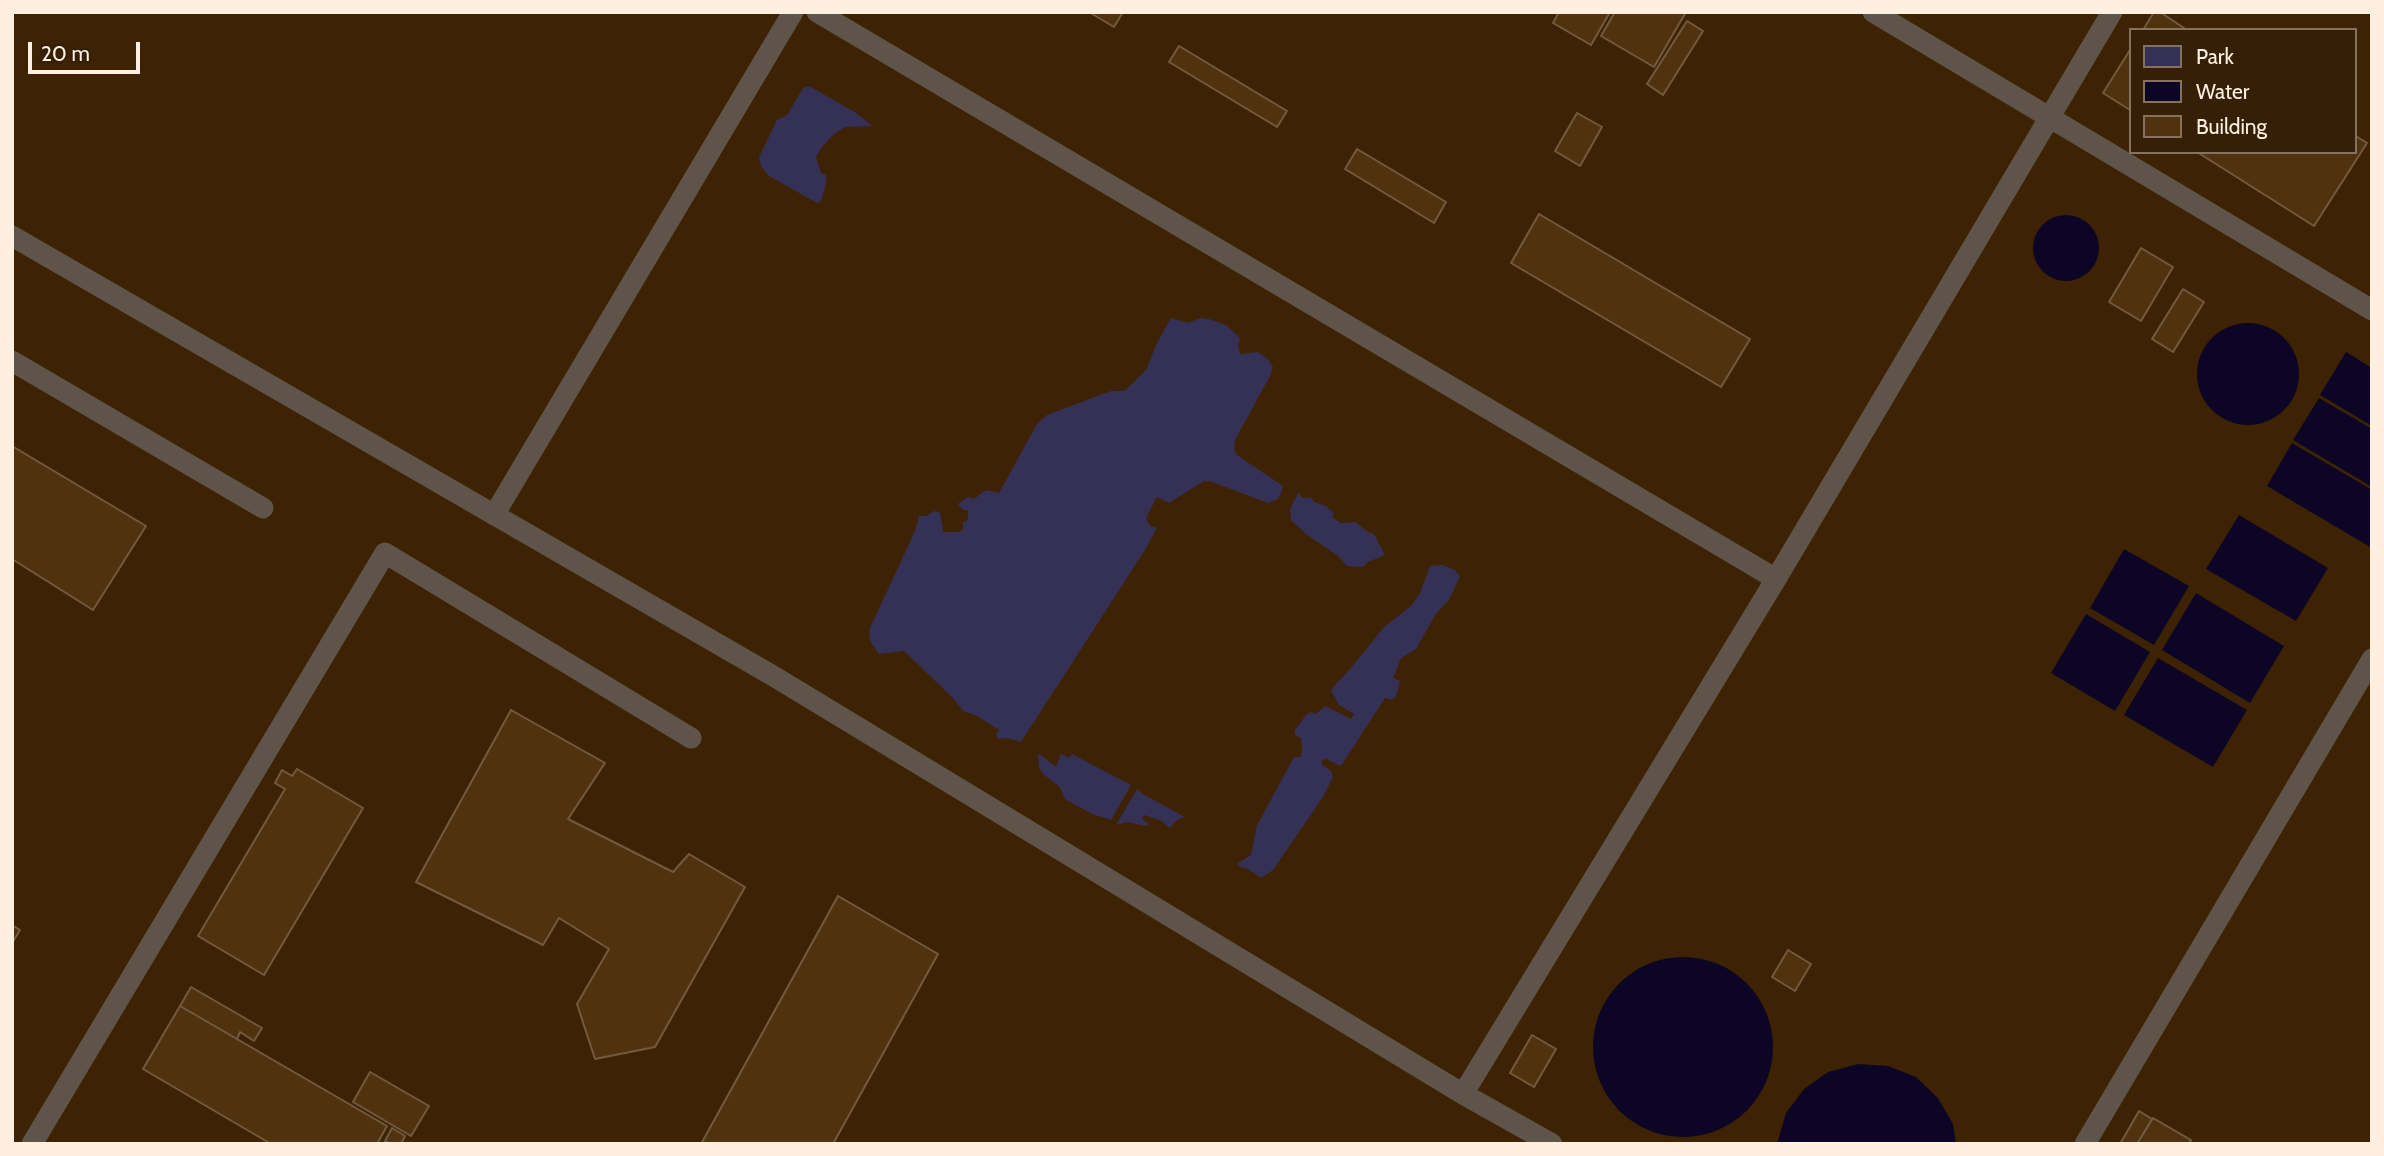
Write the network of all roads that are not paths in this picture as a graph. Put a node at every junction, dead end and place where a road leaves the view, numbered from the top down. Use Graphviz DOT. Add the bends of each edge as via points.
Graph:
graph roads {
  1 [pos="793,12"];
  2 [pos="817,12"];
  3 [pos="1872,12"];
  4 [pos="2112,12"];
  5 [pos="2049,118"];
  6 [pos="12,236"];
  7 [pos="2372,310"];
  8 [pos="12,360"];
  9 [pos="263,508"];
  10 [pos="495,515"];
  11 [pos="1776,579"];
  12 [pos="2372,659"];
  13 [pos="691,738"];
  14 [pos="1463,1094"];
  15 [pos="32,1144"];
  16 [pos="1552,1144"];
  17 [pos="2085,1144"];
  1 -- 10 [label="lane"];
  2 -- 11 [label="lane"];
  3 -- 5 [label="lane"];
  4 -- 5 [label="lane"];
  5 -- 7 [label="lane"];
  5 -- 11 [label="lane"];
  6 -- 10 [label="lane"];
  8 -- 9 [label="lane"];
  10 -- 14 [label="lane" via="775,677"];
  11 -- 14 [label="lane"];
  12 -- 17 [label="lane"];
  13 -- 15 [label="lane" via="384,553"];
  14 -- 16 [label="lane"];
}
